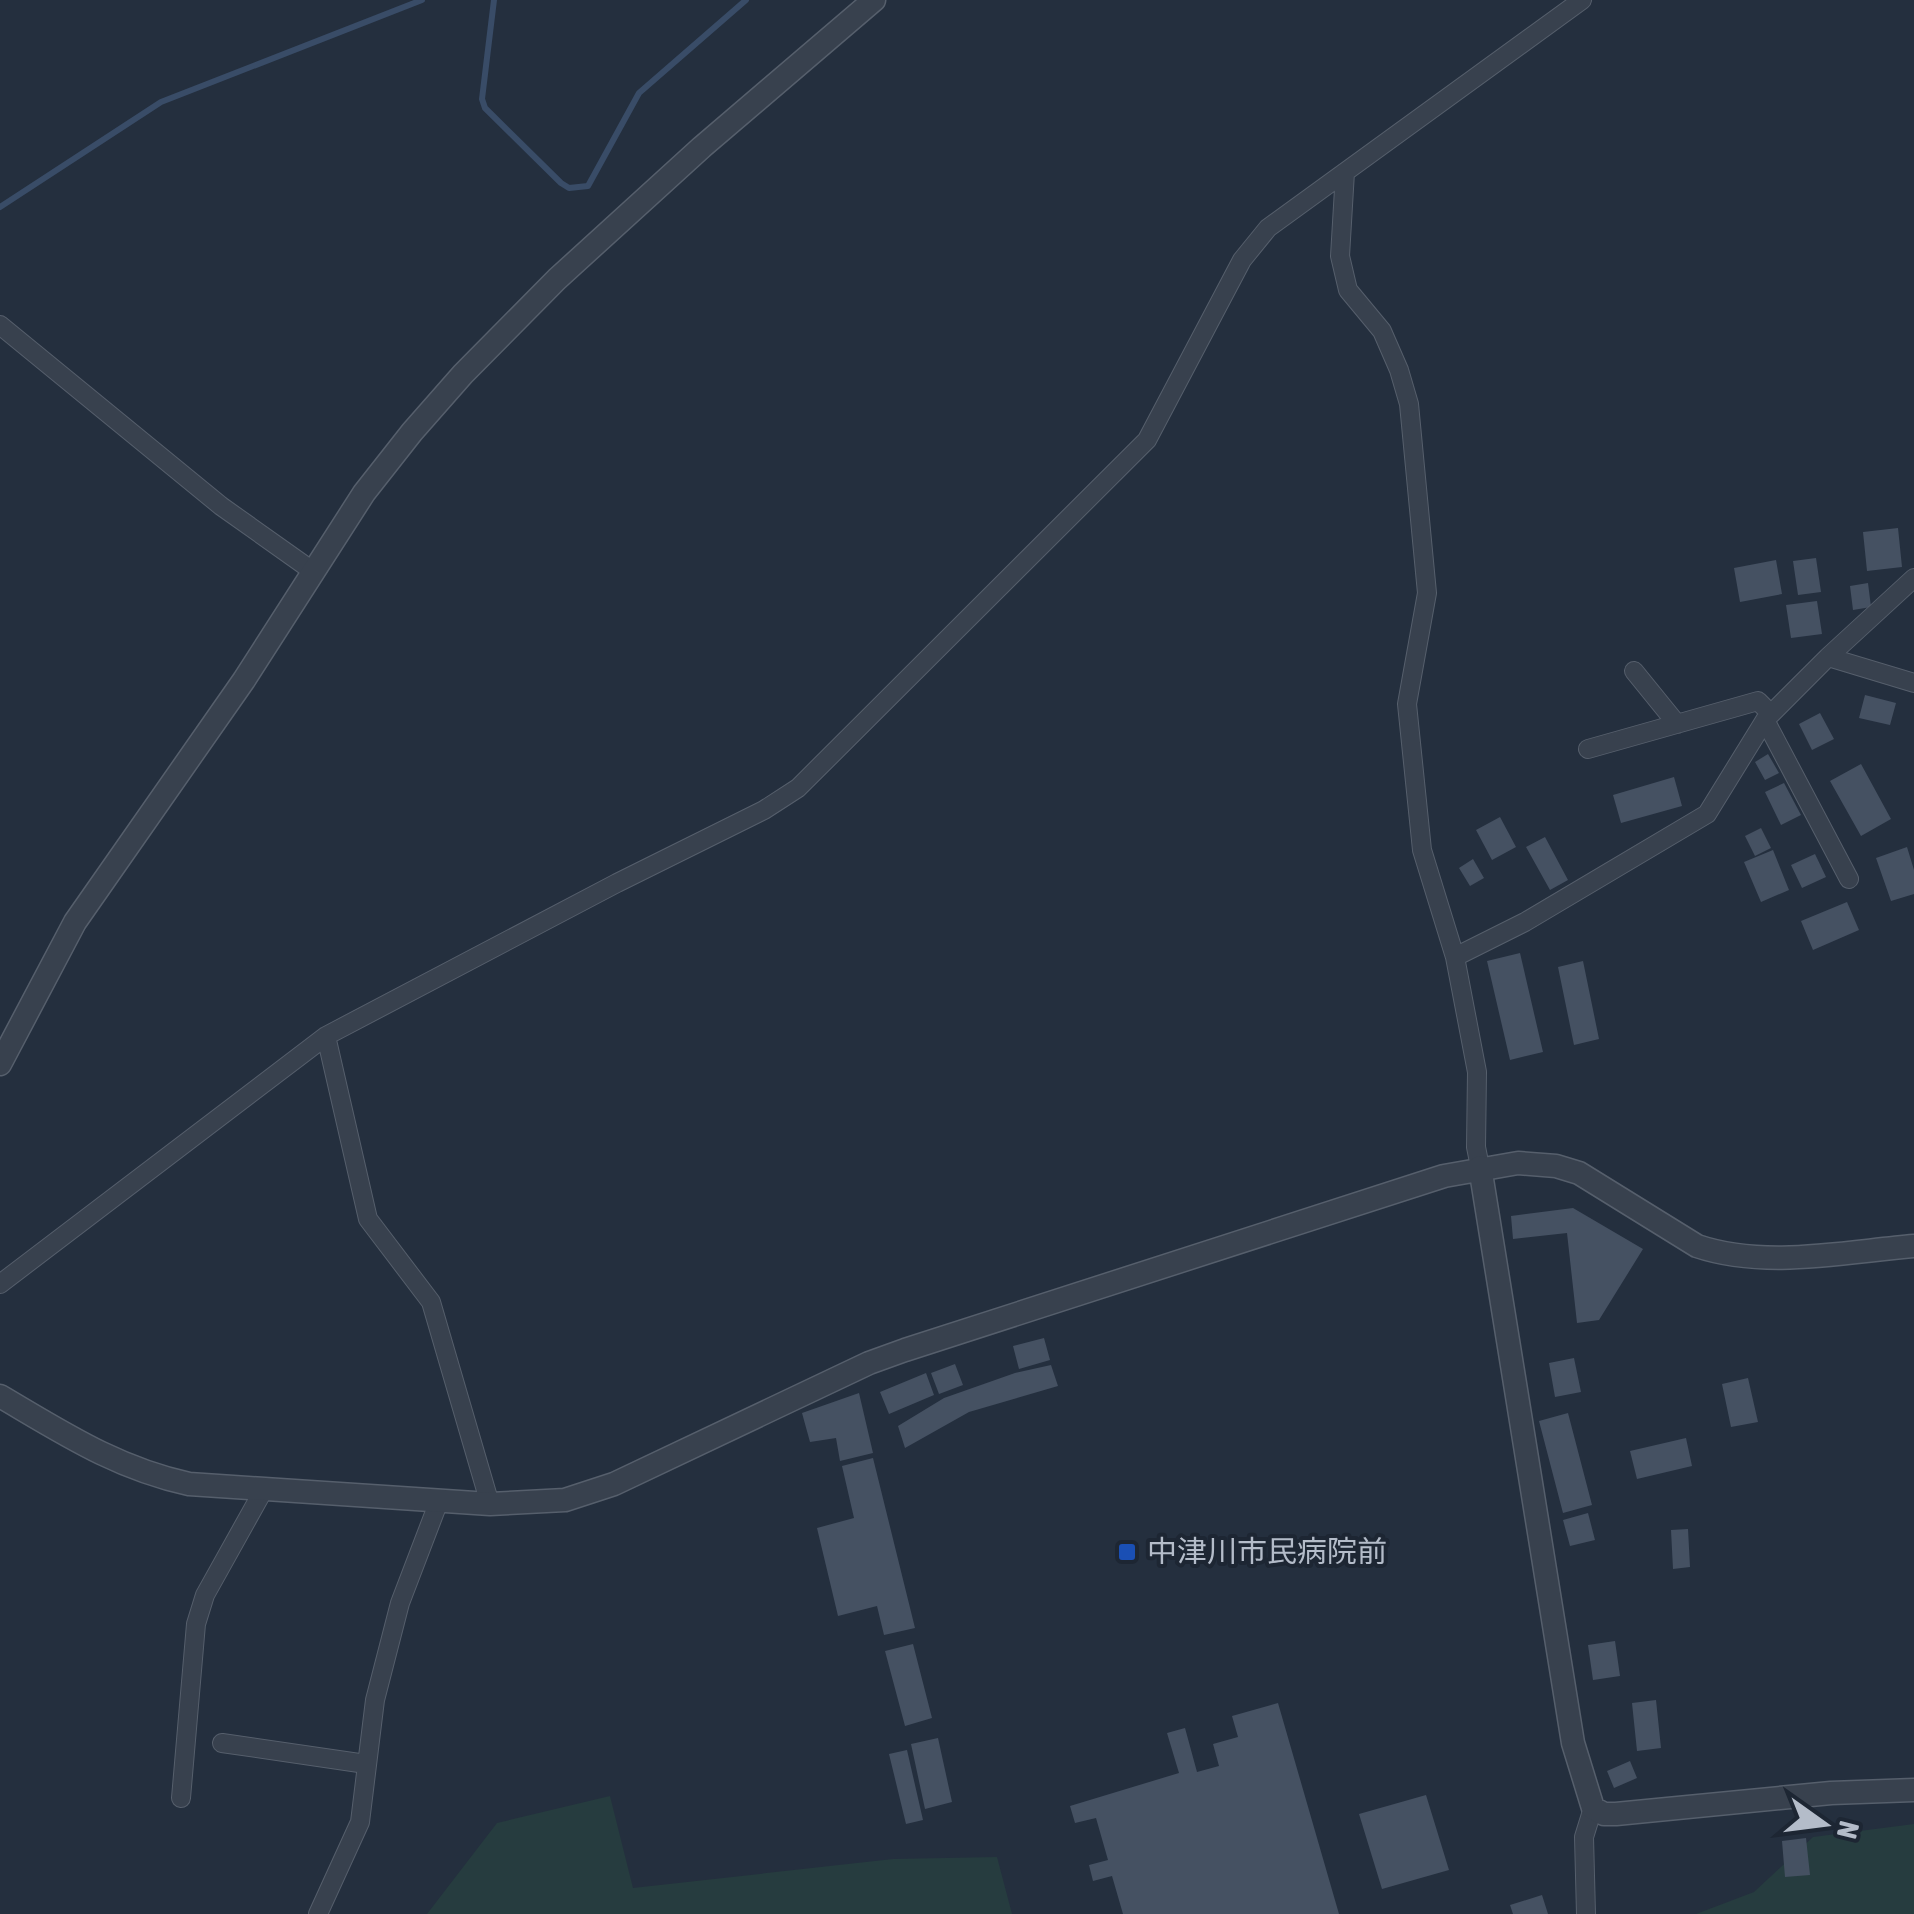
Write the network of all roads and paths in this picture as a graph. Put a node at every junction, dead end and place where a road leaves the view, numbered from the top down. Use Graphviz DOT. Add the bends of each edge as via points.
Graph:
graph roads {
  1 [pos="874,0"];
  2 [pos="1582,0"];
  3 [pos="1345,172"];
  4 [pos="0,325"];
  5 [pos="314,572"];
  6 [pos="1914,578"];
  7 [pos="1828,657"];
  8 [pos="1634,672"];
  9 [pos="1914,682"];
  10 [pos="1768,717"];
  11 [pos="1677,724"];
  12 [pos="1588,749"];
  13 [pos="1848,879"];
  14 [pos="1456,957"];
  15 [pos="326,1036"];
  16 [pos="0,1064"];
  17 [pos="1480,1167"];
  18 [pos="1914,1246"];
  19 [pos="0,1284"];
  20 [pos="0,1396"];
  21 [pos="264,1491"];
  22 [pos="440,1501"];
  23 [pos="490,1504"];
  24 [pos="222,1744"];
  25 [pos="366,1764"];
  26 [pos="1914,1790"];
  27 [pos="182,1798"];
  28 [pos="1593,1808"];
  29 [pos="318,1914"];
  30 [pos="1586,1914"];
  1 -- 5 [label="street" via="702,147 463,374 364,493"];
  2 -- 3 [label="street"];
  3 -- 14 [label="street" via="1340,256 1348,290 1382,331 1409,404 1427,593 1406,704 1422,850"];
  3 -- 15 [label="street" via="1268,228 1242,260 1147,440 798,788"];
  4 -- 5 [label="street" via="221,506"];
  5 -- 16 [label="street" via="75,922"];
  6 -- 7 [label="street"];
  7 -- 9 [label="street"];
  7 -- 10 [label="street"];
  8 -- 11 [label="street"];
  10 -- 11 [label="street" via="1758,701"];
  10 -- 13 [label="street"];
  10 -- 14 [label="street" via="1706,814"];
  11 -- 12 [label="street"];
  14 -- 17 [label="street" via="1477,1072"];
  15 -- 19 [label="street"];
  15 -- 23 [label="street" via="368,1218 432,1302"];
  17 -- 18 [label="street" via="1518,1163 1580,1173 1717,1252 1767,1257"];
  17 -- 23 [label="street" via="905,1350 598,1490 551,1502"];
  17 -- 28 [label="street" via="1574,1743"];
  20 -- 21 [label="street" via="98,1454 152,1476"];
  21 -- 22 [label="street"];
  21 -- 27 [label="street" via="205,1595 196,1624"];
  22 -- 23 [label="street"];
  22 -- 25 [label="street" via="400,1603"];
  24 -- 25 [label="street"];
  25 -- 29 [label="street" via="360,1822"];
  26 -- 28 [label="street" via="1616,1814"];
  28 -- 30 [label="street" via="1584,1837"];
}
